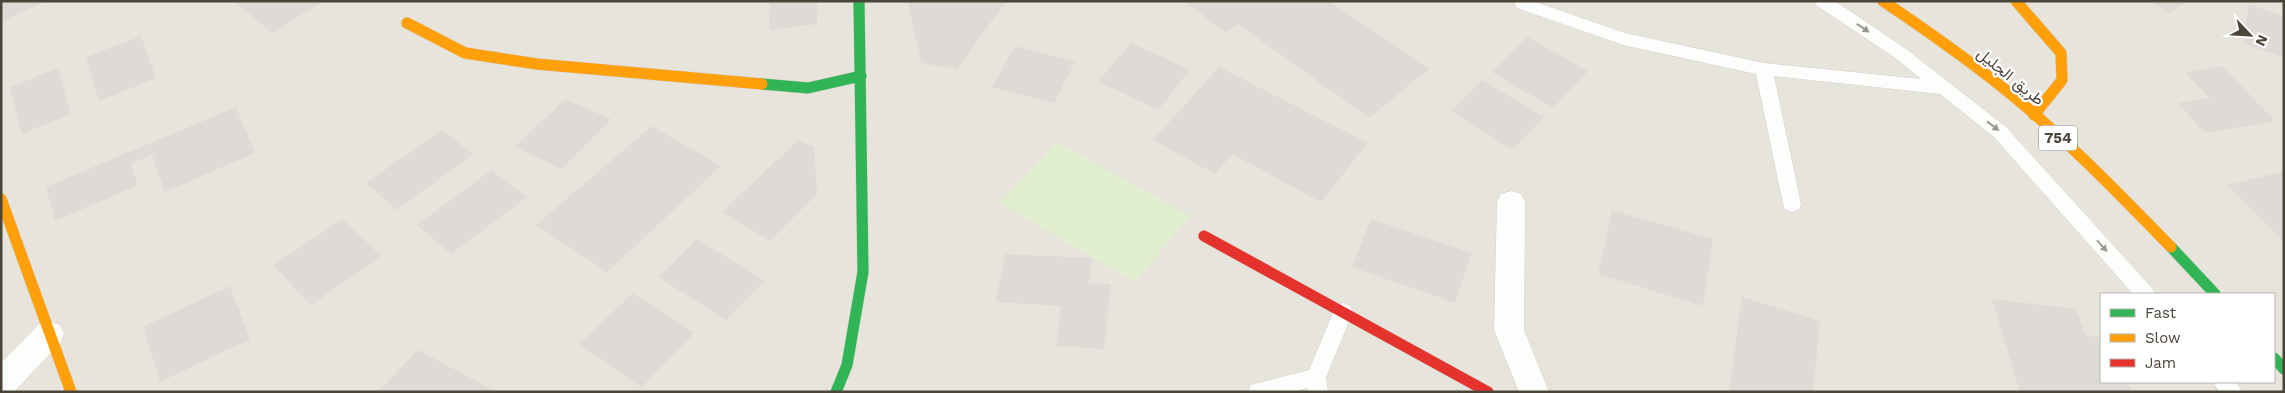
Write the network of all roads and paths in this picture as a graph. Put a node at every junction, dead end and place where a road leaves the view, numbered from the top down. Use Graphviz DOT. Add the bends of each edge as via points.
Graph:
graph roads {
  1 [pos="860,1"];
  2 [pos="1822,1"];
  3 [pos="1883,1"];
  4 [pos="2016,1"];
  5 [pos="1523,4"];
  6 [pos="407,23"];
  7 [pos="1764,69"];
  8 [pos="861,76"];
  9 [pos="1944,88"];
  10 [pos="2034,114"];
  11 [pos="1,199"];
  12 [pos="1511,202"];
  13 [pos="1792,204"];
  14 [pos="1204,236"];
  15 [pos="2144,293"];
  16 [pos="2214,293"];
  17 [pos="1343,312"];
  18 [pos="49,334"];
  19 [pos="2275,359"];
  20 [pos="2284,369"];
  21 [pos="1,384"];
  22 [pos="1317,384"];
  23 [pos="71,392"];
  24 [pos="836,392"];
  25 [pos="1258,392"];
  26 [pos="1488,392"];
  27 [pos="1534,392"];
  1 -- 8 [label="street"];
  2 -- 9 [label="lane, one-way" via="1900,53"];
  3 -- 10 [label="street, طريق الجليل / 754"];
  4 -- 10 [label="street" via="2061,53 2062,80"];
  5 -- 7 [label="lane" via="1623,39"];
  6 -- 8 [label="street" via="465,53 536,64 808,88"];
  7 -- 9 [label="lane"];
  7 -- 13 [label="lane"];
  8 -- 24 [label="street" via="863,272 847,365"];
  9 -- 15 [label="lane, one-way" via="2000,132"];
  10 -- 16 [label="street, طريق الجليل / 754" via="2169,244"];
  11 -- 18 [label="street"];
  12 -- 27 [label="street" via="1510,330"];
  14 -- 17 [label="street"];
  17 -- 22 [label="lane"];
  17 -- 26 [label="street"];
  18 -- 21 [label="street"];
  18 -- 23 [label="street"];
  19 -- 20 [label="street"];
  22 -- 25 [label="lane"];
}
